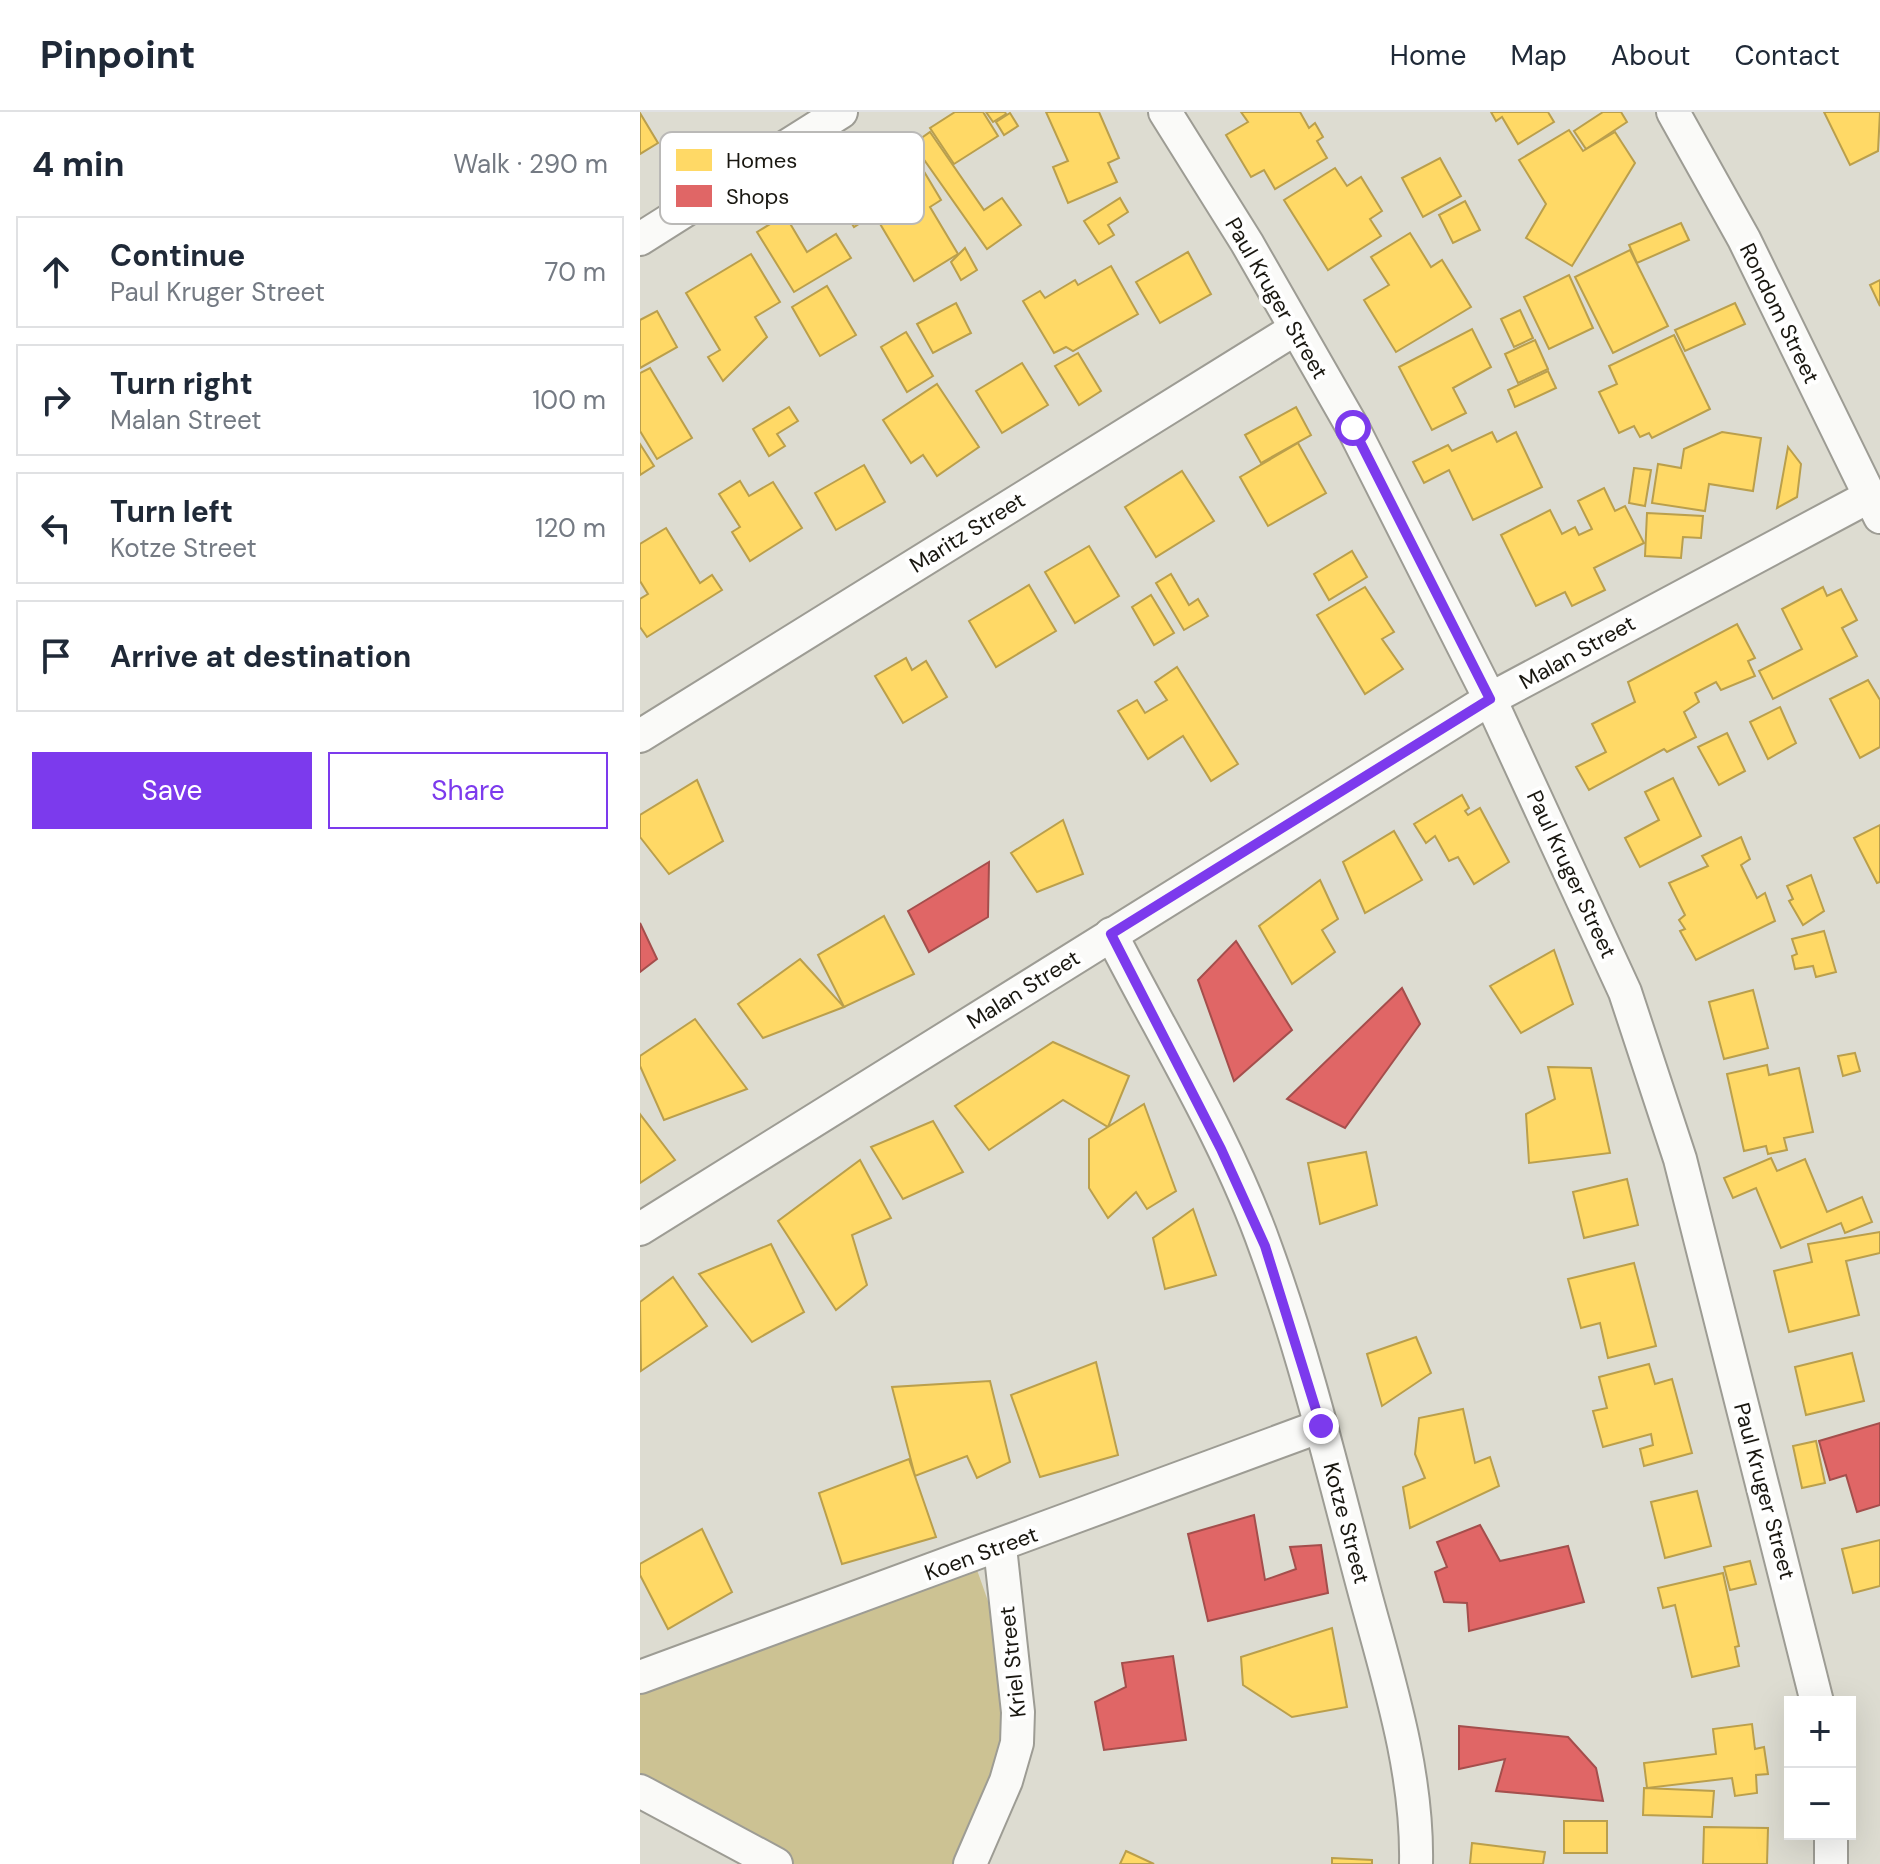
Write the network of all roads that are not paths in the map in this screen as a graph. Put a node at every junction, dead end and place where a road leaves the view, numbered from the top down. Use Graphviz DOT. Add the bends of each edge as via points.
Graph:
graph roads {
  1 [pos="841,112"];
  2 [pos="1165,112"];
  3 [pos="1673,112"];
  4 [pos="809,132"];
  5 [pos="664,224"];
  6 [pos="640,239"];
  7 [pos="1295,329"];
  8 [pos="1875,506"];
  9 [pos="1490,699"];
  10 [pos="640,736"];
  11 [pos="1111,934"];
  12 [pos="640,1229"];
  13 [pos="1321,1426"];
  14 [pos="1000,1547"];
  15 [pos="640,1677"];
  16 [pos="1815,1696"];
  17 [pos="640,1791"];
  18 [pos="1831,1840"];
  19 [pos="776,1864"];
  20 [pos="970,1864"];
  21 [pos="1416,1864"];
  22 [pos="1831,1864"];
  1 -- 4 [label="street"];
  2 -- 7 [label="street, Paul Kruger Street"];
  3 -- 8 [label="street, Rondom Street" via="1751,253"];
  5 -- 6 [label="street"];
  7 -- 9 [label="street, Paul Kruger Street" via="1353,428"];
  7 -- 10 [label="street, Maritz Street"];
  8 -- 9 [label="street, Malan Street"];
  9 -- 11 [label="street, Malan Street"];
  9 -- 16 [label="street, Paul Kruger Street" via="1594,920 1649,1058 1680,1159"];
  11 -- 12 [label="street, Malan Street"];
  11 -- 13 [label="street, Kotze Street" via="1265,1246"];
  13 -- 14 [label="street, Koen Street"];
  13 -- 21 [label="street, Kotze Street" via="1409,1769"];
  14 -- 15 [label="street, Koen Street"];
  14 -- 20 [label="street, Kriel Street" via="1017,1743"];
  17 -- 19 [label="street"];
  18 -- 22 [label="street"];
}
